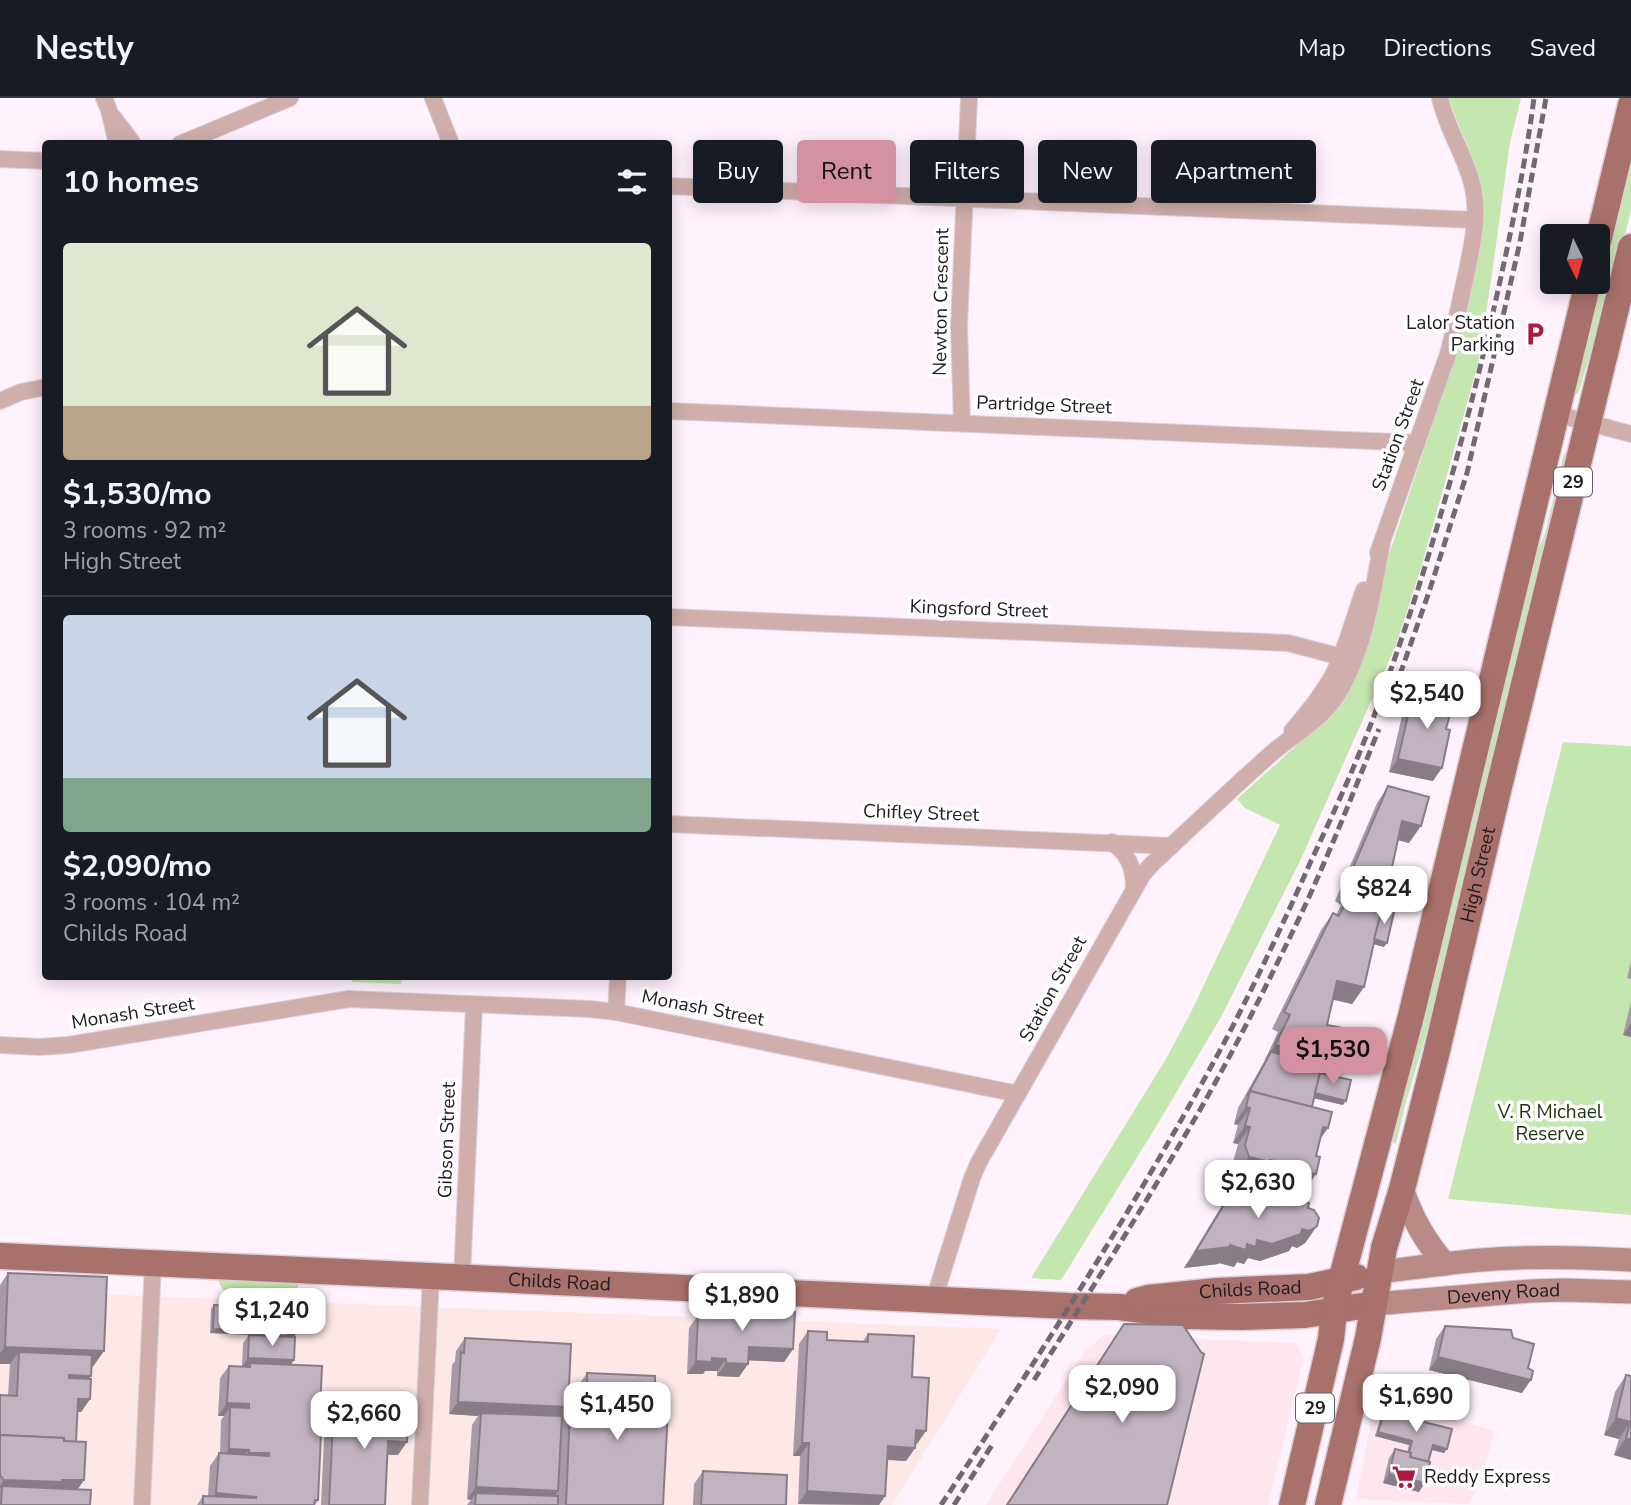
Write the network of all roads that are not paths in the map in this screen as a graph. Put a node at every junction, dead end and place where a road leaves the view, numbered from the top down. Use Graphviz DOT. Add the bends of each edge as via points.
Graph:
graph roads {
  1 [pos="290,98"];
  2 [pos="433,98"];
  3 [pos="969,98"];
  4 [pos="1440,98"];
  5 [pos="106,104"];
  6 [pos="1631,105"];
  7 [pos="126,140"];
  8 [pos="187,140"];
  9 [pos="449,140"];
  10 [pos="967,140"];
  11 [pos="0,159"];
  12 [pos="42,161"];
  13 [pos="672,186"];
  14 [pos="910,197"];
  15 [pos="1024,201"];
  16 [pos="964,203"];
  17 [pos="1475,220"];
  18 [pos="1602,224"];
  19 [pos="1631,247"];
  20 [pos="1585,294"];
  21 [pos="42,388"];
  22 [pos="0,401"];
  23 [pos="672,411"];
  24 [pos="1556,414"];
  25 [pos="962,423"];
  26 [pos="1588,423"];
  27 [pos="1631,434"];
  28 [pos="1417,443"];
  29 [pos="672,617"];
  30 [pos="1347,655"];
  31 [pos="672,824"];
  32 [pos="1112,842"];
  33 [pos="1171,846"];
  34 [pos="1135,888"];
  35 [pos="618,980"];
  36 [pos="474,1005"];
  37 [pos="616,1012"];
  38 [pos="0,1045"];
  39 [pos="1018,1094"];
  40 [pos="1402,1189"];
  41 [pos="0,1256"];
  42 [pos="1579,1258"];
  43 [pos="1631,1261"];
  44 [pos="153,1263"];
  45 [pos="1445,1264"];
  46 [pos="1380,1272"];
  47 [pos="431,1277"];
  48 [pos="462,1278"];
  49 [pos="1341,1281"];
  50 [pos="1606,1291"];
  51 [pos="1631,1292"];
  52 [pos="934,1299"];
  53 [pos="1374,1304"];
  54 [pos="1119,1307"];
  55 [pos="1334,1311"];
  56 [pos="142,1505"];
  57 [pos="420,1505"];
  58 [pos="1292,1505"];
  59 [pos="1328,1505"];
  1 -- 8 [label="street"];
  2 -- 9 [label="street"];
  3 -- 10 [label="street, Newton Crescent"];
  4 -- 17 [label="street, Station Street" via="1470,174"];
  5 -- 7 [label="street"];
  6 -- 18 [label="main road"];
  11 -- 12 [label="street"];
  13 -- 14 [label="street"];
  15 -- 17 [label="street"];
  16 -- 25 [label="street, Newton Crescent" via="959,326"];
  17 -- 28 [label="street, Station Street" via="1448,354"];
  19 -- 26 [label="main road, High Street / 29"];
  20 -- 24 [label="main road, High Street / 29"];
  21 -- 22 [label="street"];
  23 -- 25 [label="street, Partridge Street"];
  24 -- 26 [label="street"];
  24 -- 49 [label="main road, High Street / 29" via="1411,1016"];
  25 -- 28 [label="street, Partridge Street"];
  26 -- 27 [label="street"];
  26 -- 40 [label="main road, High Street / 29"];
  28 -- 30 [label="street, Station Street" via="1382,543 1364,628"];
  29 -- 30 [label="street, Kingsford Street" via="1288,643"];
  30 -- 33 [label="street, Station Street" via="1344,684 1322,715 1280,746"];
  31 -- 32 [label="street, Chifley Street"];
  32 -- 33 [label="street, Chifley Street"];
  32 -- 34 [label="street" via="1132,865"];
  33 -- 34 [label="street, Station Street"];
  34 -- 39 [label="street, Station Street"];
  35 -- 37 [label="street"];
  36 -- 37 [label="street, Monash Street"];
  36 -- 38 [label="street, Monash Street" via="349,999 68,1045"];
  36 -- 48 [label="street, Gibson Street"];
  37 -- 39 [label="street, Monash Street"];
  39 -- 52 [label="street, Station Street" via="972,1178"];
  40 -- 45 [label="street" via="1427,1243"];
  40 -- 46 [label="main road, High Street / 29"];
  41 -- 44 [label="main road, Childs Road"];
  42 -- 43 [label="street, Deveny Road"];
  42 -- 45 [label="street, Deveny Road"];
  42 -- 50 [label="street" via="1605,1282"];
  44 -- 47 [label="main road, Childs Road"];
  44 -- 56 [label="street"];
  45 -- 46 [label="street, Deveny Road"];
  46 -- 49 [label="main road, Childs Road"];
  46 -- 53 [label="main road, High Street / 29"];
  47 -- 48 [label="main road, Childs Road"];
  47 -- 57 [label="street"];
  48 -- 52 [label="main road, Childs Road"];
  49 -- 54 [label="main road, Childs Road" via="1148,1298"];
  49 -- 55 [label="main road, High Street / 29"];
  50 -- 51 [label="street, Deveny Road"];
  50 -- 53 [label="street, Deveny Road" via="1530,1291"];
  52 -- 54 [label="main road, Childs Road"];
  53 -- 55 [label="main road, Childs Road"];
  53 -- 59 [label="main road, High Street / 29"];
  54 -- 55 [label="main road, Childs Road" via="1227,1317"];
  55 -- 58 [label="main road, High Street / 29"];
}
